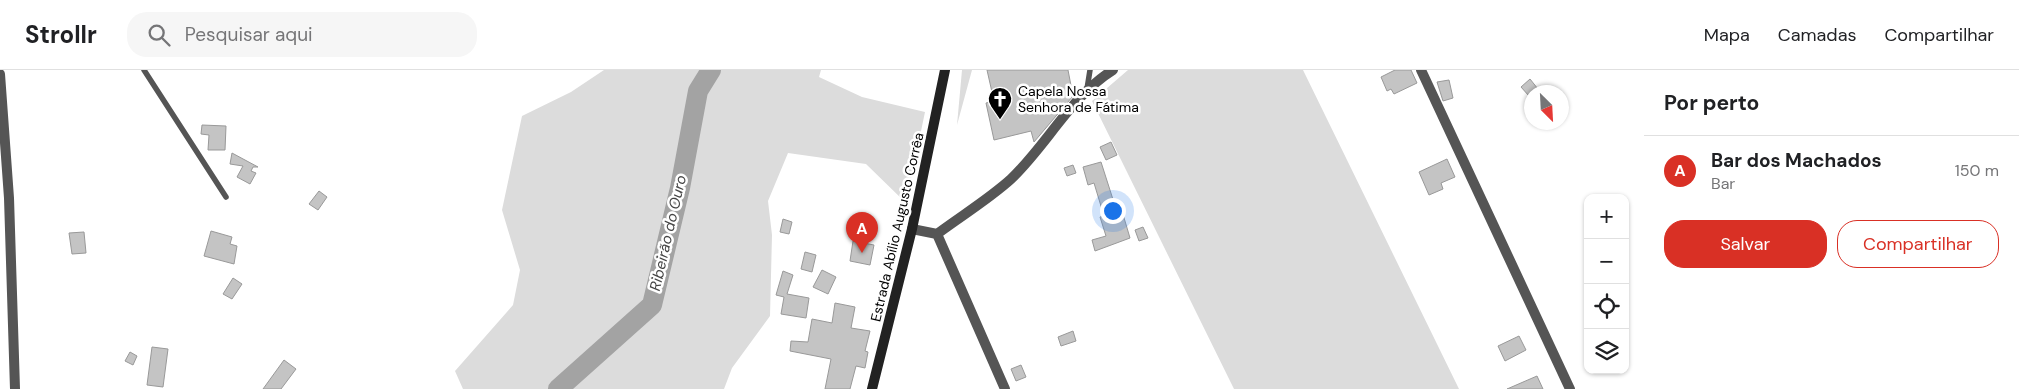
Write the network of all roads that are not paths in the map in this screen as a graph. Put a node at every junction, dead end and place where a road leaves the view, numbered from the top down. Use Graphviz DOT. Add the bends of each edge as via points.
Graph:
graph roads {
  1 [pos="144,70"];
  2 [pos="945,70"];
  3 [pos="1090,70"];
  4 [pos="1113,70"];
  5 [pos="1421,70"];
  6 [pos="0,74"];
  7 [pos="1087,92"];
  8 [pos="226,197"];
  9 [pos="912,229"];
  10 [pos="937,234"];
  11 [pos="15,389"];
  12 [pos="872,389"];
  13 [pos="1005,389"];
  14 [pos="1570,389"];
  1 -- 8 [label="lane"];
  2 -- 9 [label="main road, Estrada Abílio Augusto Corrêa"];
  3 -- 7 [label="lane"];
  4 -- 7 [label="street"];
  5 -- 14 [label="street"];
  6 -- 11 [label="street" via="9,198"];
  7 -- 10 [label="street" via="1011,179"];
  9 -- 10 [label="street"];
  9 -- 12 [label="main road, Estrada Abílio Augusto Corrêa"];
  10 -- 13 [label="street"];
}
